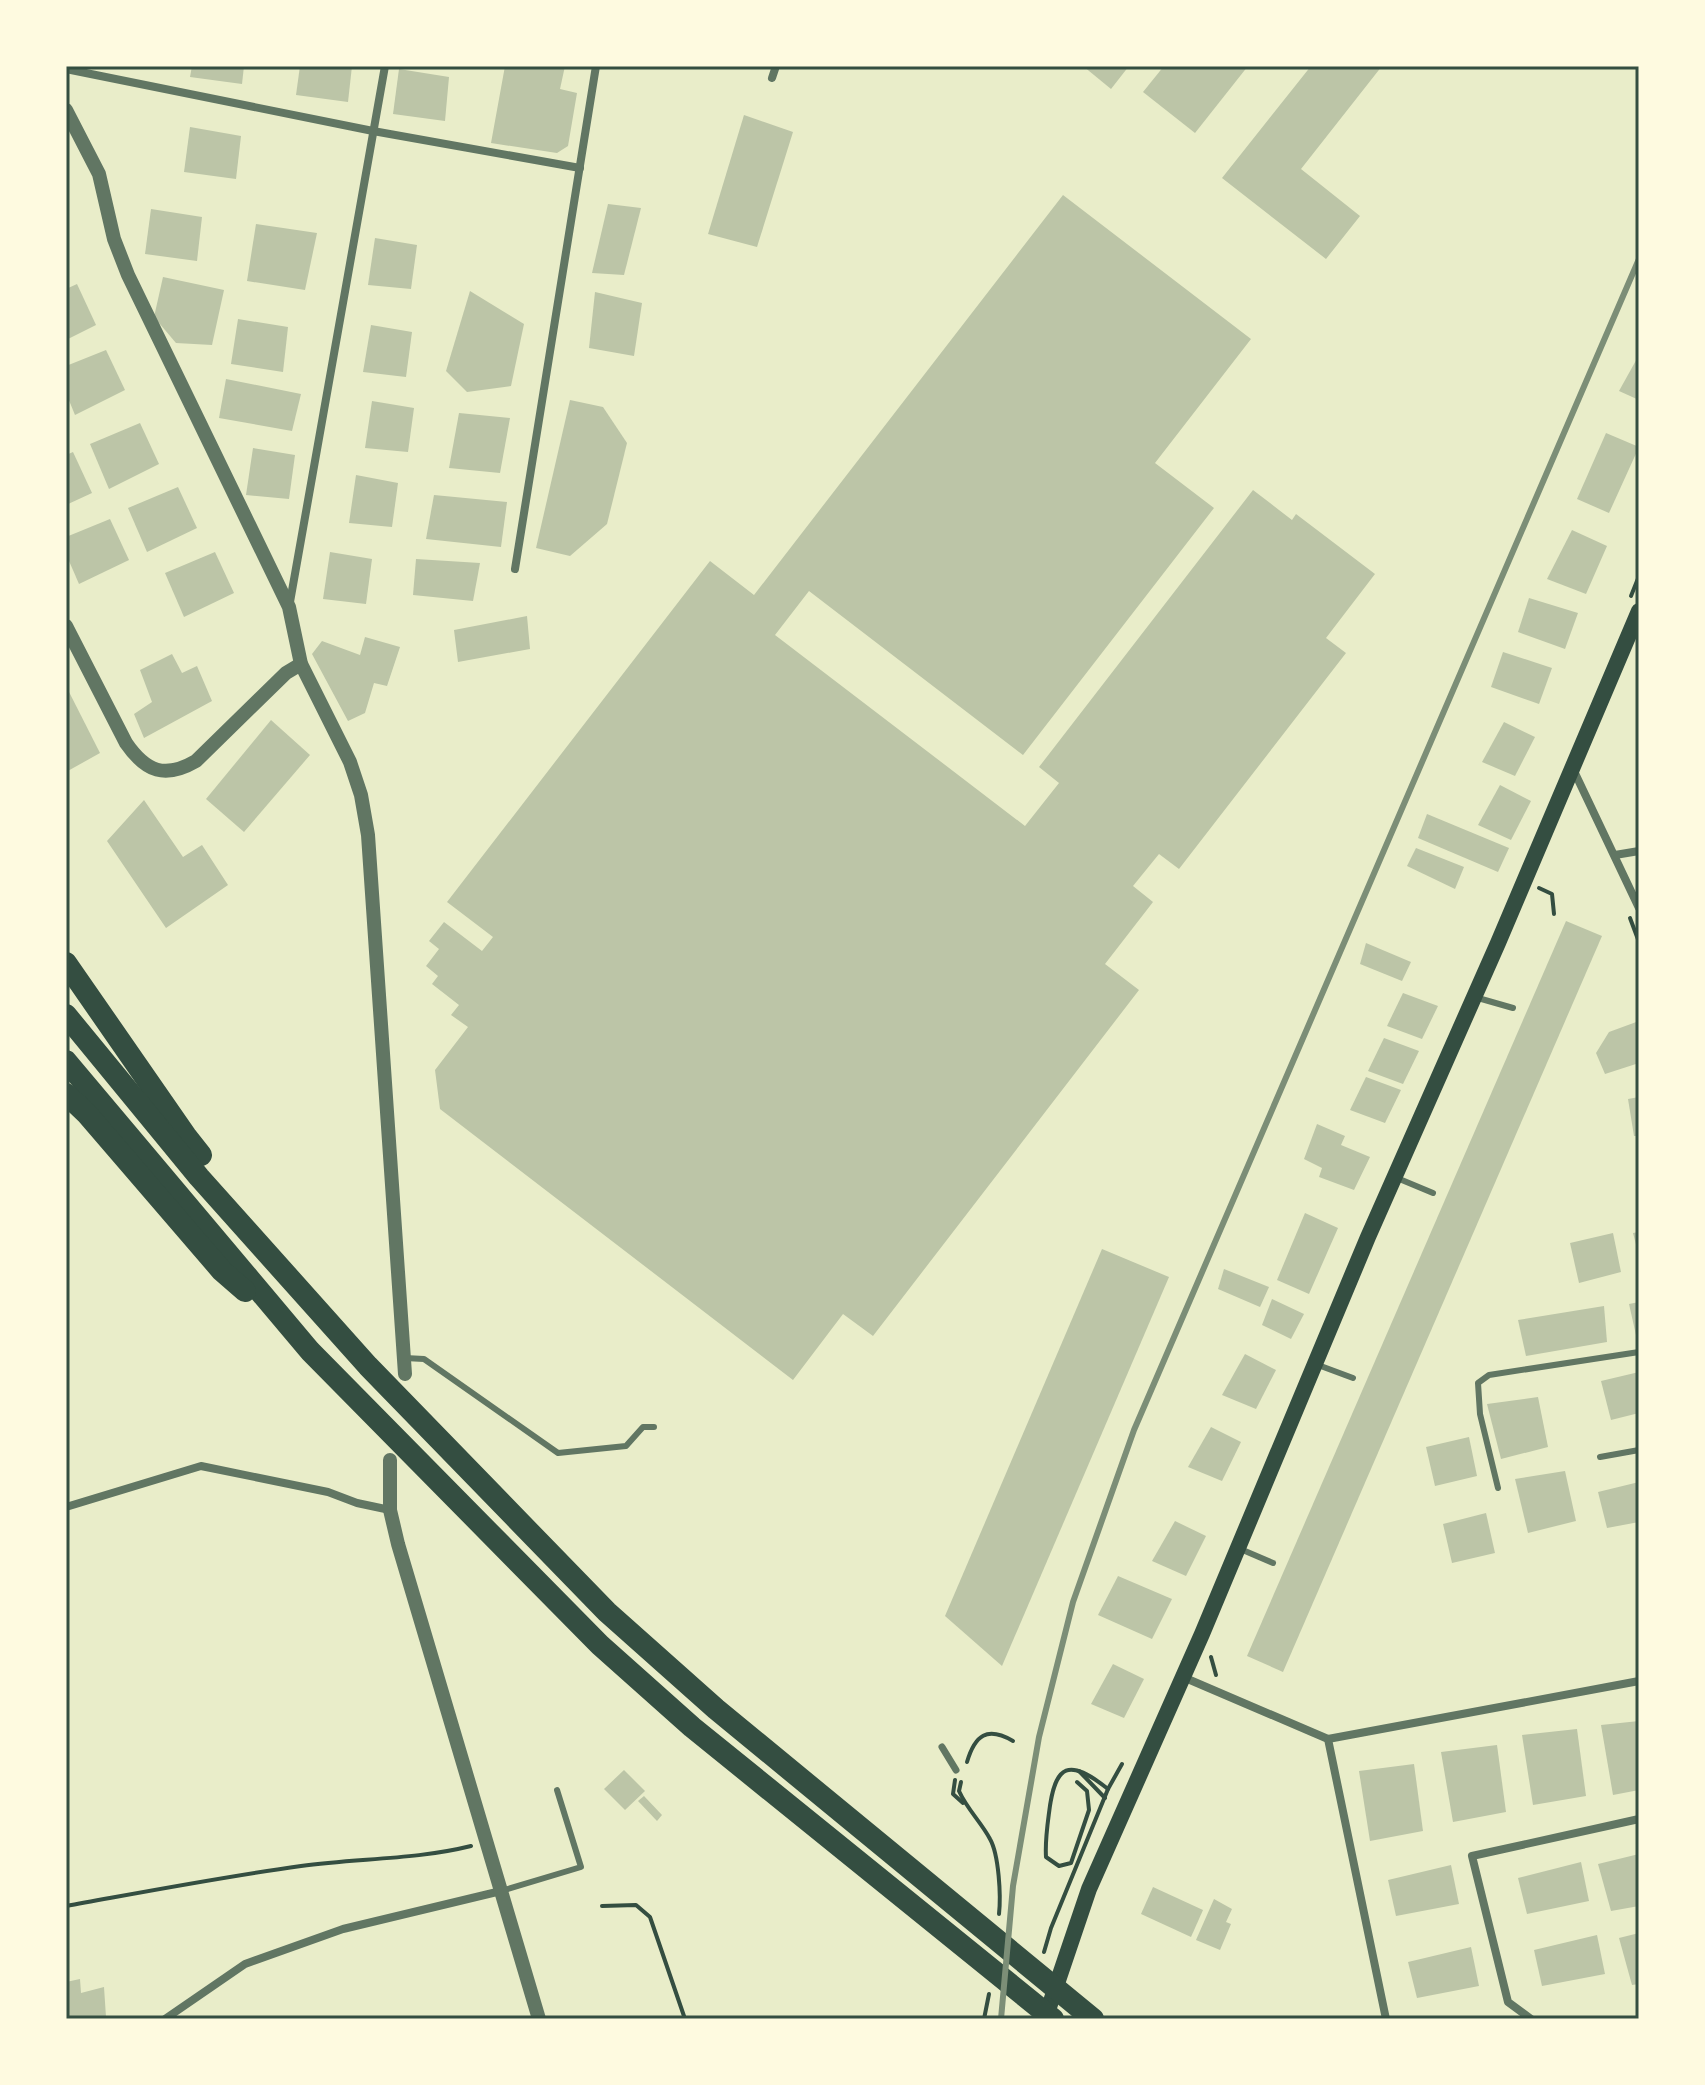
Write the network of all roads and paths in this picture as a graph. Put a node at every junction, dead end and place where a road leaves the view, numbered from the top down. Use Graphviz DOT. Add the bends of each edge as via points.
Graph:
graph roads {
  1 [pos="385,66"];
  2 [pos="596,66"];
  3 [pos="776,66"];
  4 [pos="66,69"];
  5 [pos="772,78"];
  6 [pos="66,110"];
  7 [pos="373,131"];
  8 [pos="580,168"];
  9 [pos="515,569"];
  10 [pos="289,607"];
  11 [pos="1639,611"];
  12 [pos="66,626"];
  13 [pos="301,664"];
  14 [pos="1572,768"];
  15 [pos="1639,851"];
  16 [pos="1615,855"];
  17 [pos="1536,887"];
  18 [pos="1639,908"];
  19 [pos="1554,914"];
  20 [pos="66,963"];
  21 [pos="1474,997"];
  22 [pos="1513,1008"];
  23 [pos="66,1015"];
  24 [pos="66,1061"];
  25 [pos="66,1094"];
  26 [pos="1394,1177"];
  27 [pos="1433,1193"];
  28 [pos="312,1303"];
  29 [pos="310,1351"];
  30 [pos="1639,1352"];
  31 [pos="405,1358"];
  32 [pos="1315,1363"];
  33 [pos="405,1374"];
  34 [pos="1353,1378"];
  35 [pos="654,1427"];
  36 [pos="1639,1450"];
  37 [pos="1600,1457"];
  38 [pos="390,1460"];
  39 [pos="1498,1488"];
  40 [pos="66,1507"];
  41 [pos="390,1510"];
  42 [pos="1238,1548"];
  43 [pos="1273,1563"];
  44 [pos="1183,1677"];
  45 [pos="1639,1681"];
  46 [pos="1328,1739"];
  47 [pos="1013,1741"];
  48 [pos="942,1747"];
  49 [pos="1129,1751"];
  50 [pos="965,1767"];
  51 [pos="956,1770"];
  52 [pos="1079,1771"];
  53 [pos="962,1779"];
  54 [pos="1077,1782"];
  55 [pos="557,1790"];
  56 [pos="953,1794"];
  57 [pos="1105,1798"];
  58 [pos="965,1805"];
  59 [pos="1639,1819"];
  60 [pos="487,1842"];
  61 [pos="501,1891"];
  62 [pos="66,1906"];
  63 [pos="602,1906"];
  64 [pos="997,1925"];
  65 [pos="991,1981"];
  66 [pos="165,2019"];
  67 [pos="539,2019"];
  68 [pos="685,2019"];
  69 [pos="984,2019"];
  70 [pos="1045,2019"];
  71 [pos="1053,2019"];
  72 [pos="1093,2019"];
  73 [pos="1386,2019"];
  74 [pos="1531,2019"];
  1 -- 7 [label="street"];
  2 -- 8 [label="street"];
  3 -- 5 [label="street"];
  4 -- 7 [label="street"];
  6 -- 10 [label="street" via="99,174 128,275"];
  7 -- 8 [label="street"];
  7 -- 10 [label="street"];
  8 -- 9 [label="street"];
  10 -- 13 [label="street"];
  11 -- 14 [label="main road"];
  12 -- 13 [label="street" via="126,743 149,767 164,771 181,770 196,761"];
  13 -- 31 [label="street" via="350,762 368,835"];
  14 -- 16 [label="street"];
  14 -- 21 [label="main road"];
  15 -- 16 [label="street"];
  16 -- 18 [label="street"];
  17 -- 19 [label="path" via="1552,894"];
  20 -- 28 [label="highway" via="186,1136 265,1231"];
  21 -- 22 [label="lane"];
  21 -- 26 [label="main road"];
  23 -- 28 [label="highway" via="199,1177"];
  24 -- 29 [label="highway"];
  25 -- 29 [label="highway" via="222,1271"];
  26 -- 27 [label="lane"];
  26 -- 32 [label="main road"];
  28 -- 72 [label="highway" via="607,1612 716,1709"];
  29 -- 71 [label="highway" via="600,1645 692,1727"];
  30 -- 39 [label="lane" via="1489,1375 1478,1383"];
  31 -- 33 [label="street"];
  31 -- 35 [label="lane" via="424,1359 558,1453 626,1446 643,1427"];
  32 -- 34 [label="lane"];
  32 -- 42 [label="main road"];
  36 -- 37 [label="lane"];
  38 -- 41 [label="street"];
  40 -- 41 [label="street" via="201,1466"];
  41 -- 60 [label="street"];
  42 -- 43 [label="lane"];
  42 -- 44 [label="main road"];
  44 -- 46 [label="street"];
  44 -- 70 [label="main road" via="1089,1889"];
  45 -- 46 [label="street"];
  46 -- 73 [label="street"];
  47 -- 50 [label="path" via="999,1733 986,1734 972,1743"];
  48 -- 51 [label="street"];
  49 -- 52 [label="path" via="1108,1789"];
  52 -- 54 [label="path" via="1062,1773 1052,1784 1046,1857 1059,1866 1071,1863 1089,1810 1087,1791"];
  52 -- 57 [label="path"];
  53 -- 58 [label="path" via="959,1791"];
  55 -- 61 [label="lane" via="581,1867"];
  56 -- 58 [label="path"];
  58 -- 64 [label="path" via="992,1840 1001,1897"];
  59 -- 74 [label="street" via="1472,1856 1508,2002"];
  60 -- 61 [label="street"];
  60 -- 62 [label="path" via="453,1851 304,1865"];
  61 -- 66 [label="street" via="343,1929 245,1964"];
  61 -- 67 [label="street"];
  63 -- 68 [label="path" via="636,1905 650,1917"];
  65 -- 69 [label="path"];
}
